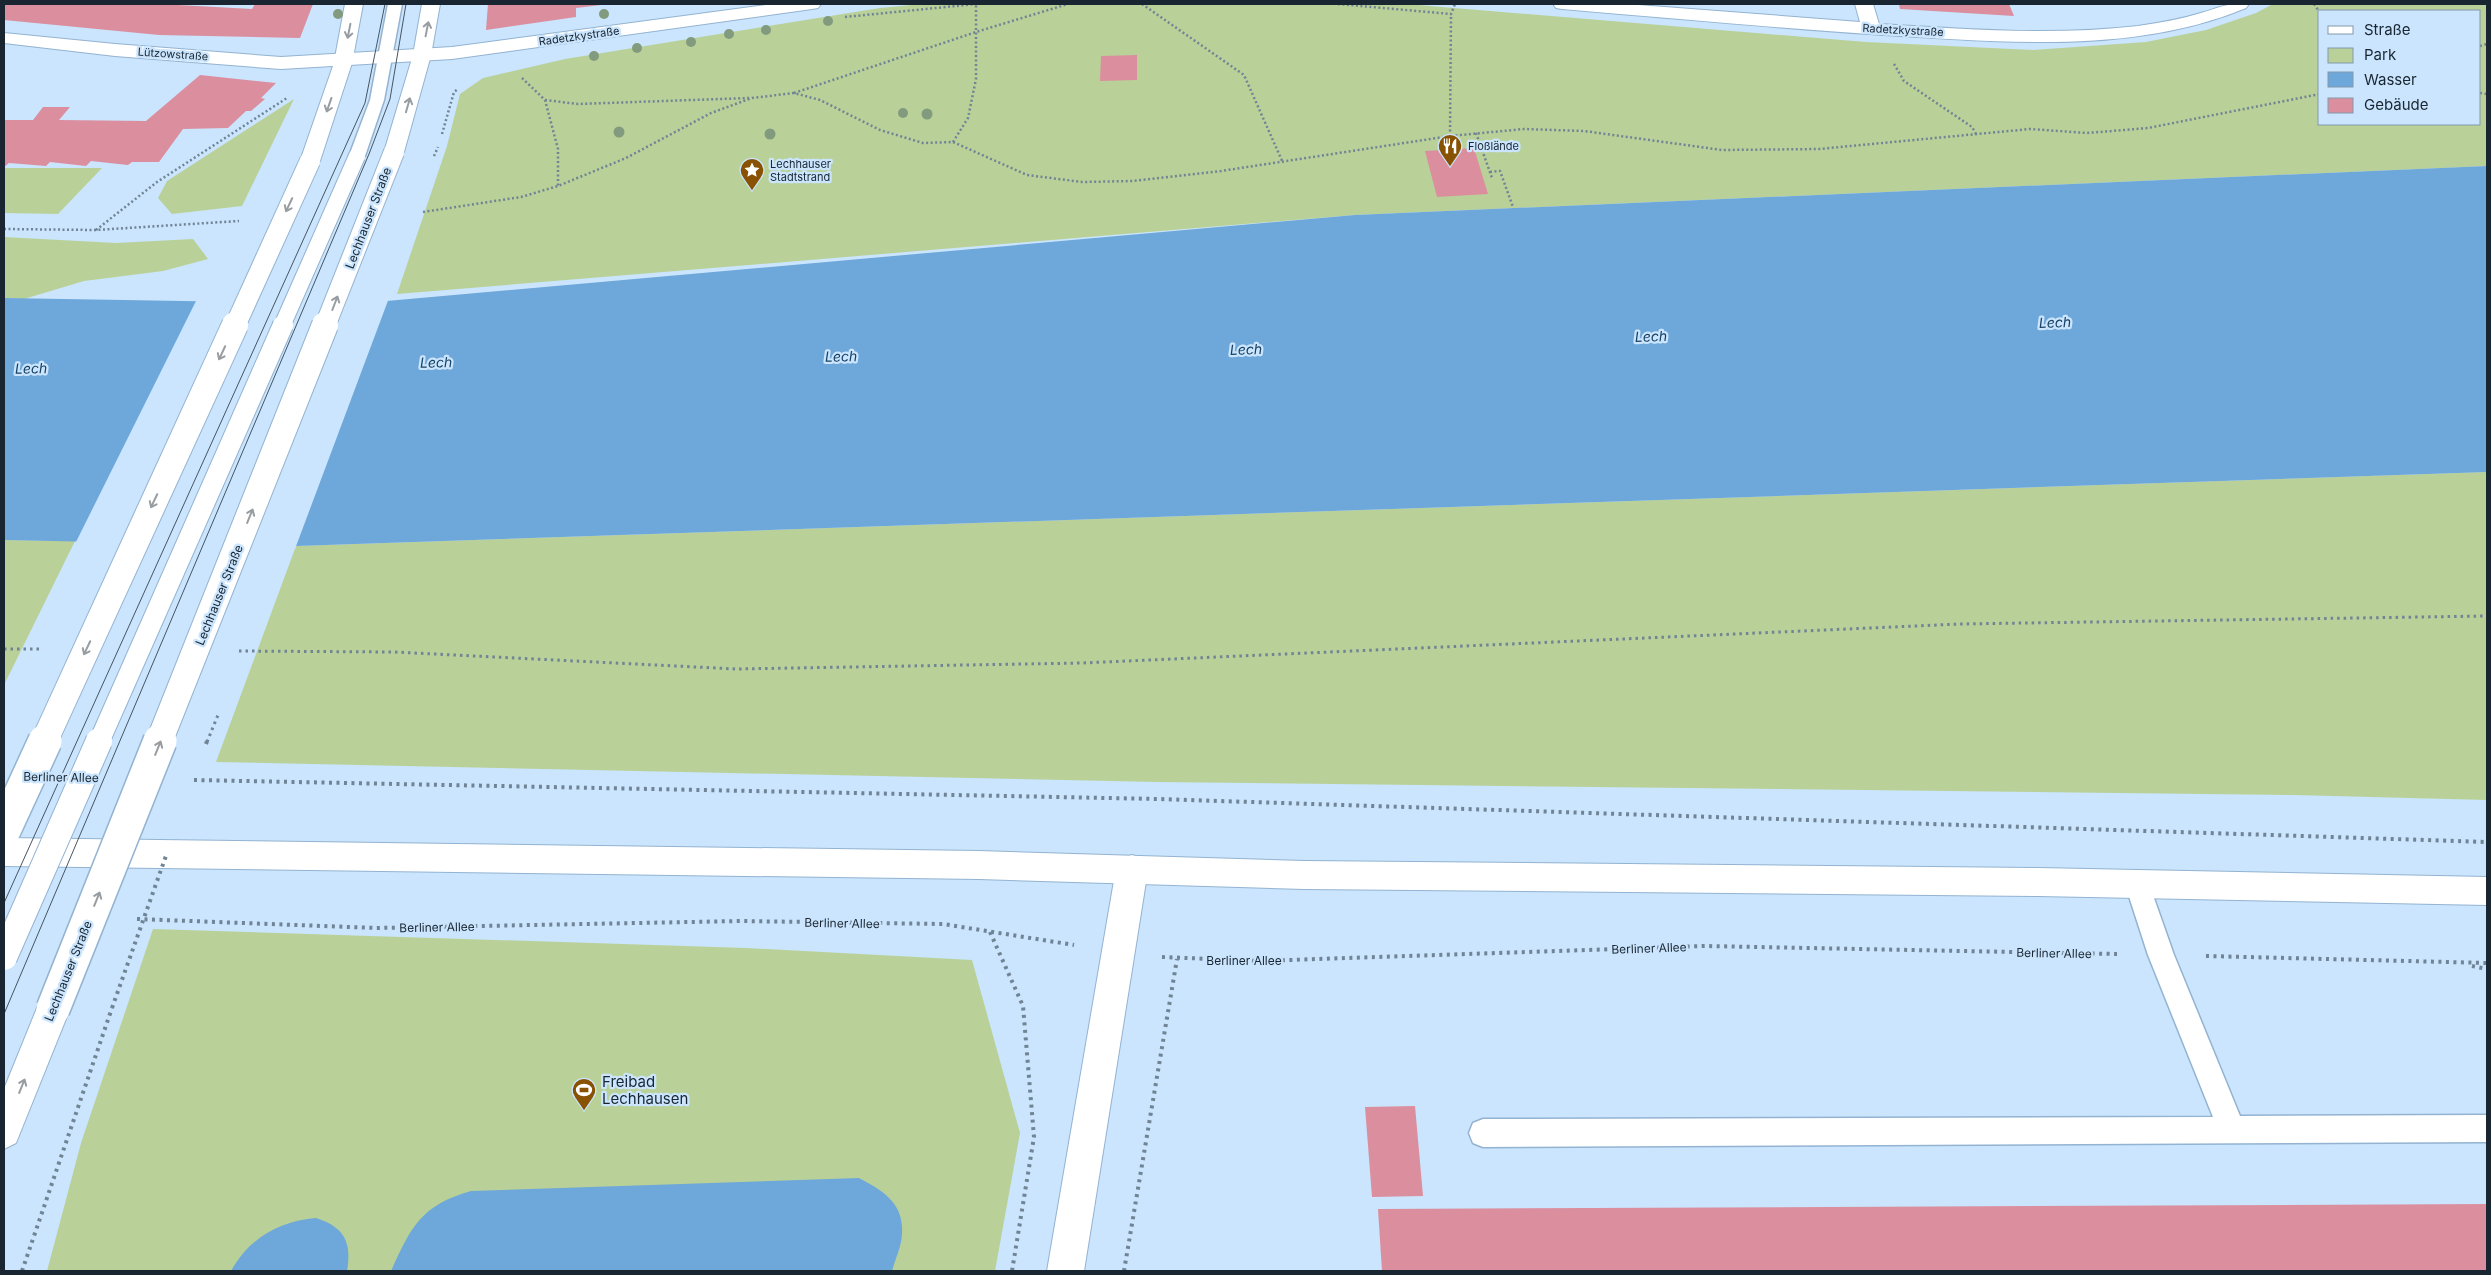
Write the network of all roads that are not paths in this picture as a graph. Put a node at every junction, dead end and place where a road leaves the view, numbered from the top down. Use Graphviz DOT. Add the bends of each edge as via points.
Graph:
graph roads {
  1 [pos="354,4"];
  2 [pos="395,4"];
  3 [pos="432,4"];
  4 [pos="812,4"];
  5 [pos="1562,4"];
  6 [pos="1864,4"];
  7 [pos="2240,4"];
  8 [pos="1879,30"];
  9 [pos="4,38"];
  10 [pos="422,55"];
  11 [pos="384,57"];
  12 [pos="344,59"];
  13 [pos="4,830"];
  14 [pos="4,852"];
  15 [pos="1132,869"];
  16 [pos="2137,884"];
  17 [pos="2487,891"];
  18 [pos="4,957"];
  19 [pos="2232,1130"];
  20 [pos="2487,1130"];
  21 [pos="4,1131"];
  22 [pos="1483,1133"];
  23 [pos="1065,1271"];
  1 -- 12 [label="street, one-way"];
  2 -- 11 [label="lane"];
  10 -- 3 [label="street, Lechhauser Straße, one-way"];
  4 -- 10 [label="street, Radetzkystraße" via="474,51"];
  5 -- 8 [label="street, Radetzkystraße"];
  6 -- 8 [label="street"];
  7 -- 8 [label="street, Radetzkystraße" via="2192,23 2123,32 2038,35"];
  9 -- 12 [label="street, Lützowstraße" via="281,63"];
  10 -- 11 [label="street, Radetzkystraße"];
  21 -- 10 [label="street, Lechhauser Straße, one-way, bridge" via="394,152"];
  11 -- 12 [label="street, Radetzkystraße"];
  11 -- 18 [label="lane, bridge" via="377,100 357,156"];
  12 -- 13 [label="street, one-way, bridge" via="310,161"];
  14 -- 15 [label="street"];
  15 -- 16 [label="street" via="1304,875"];
  15 -- 23 [label="street"];
  16 -- 17 [label="street"];
  16 -- 19 [label="lane" via="2161,955"];
  19 -- 20 [label="lane"];
  19 -- 22 [label="lane"];
}
